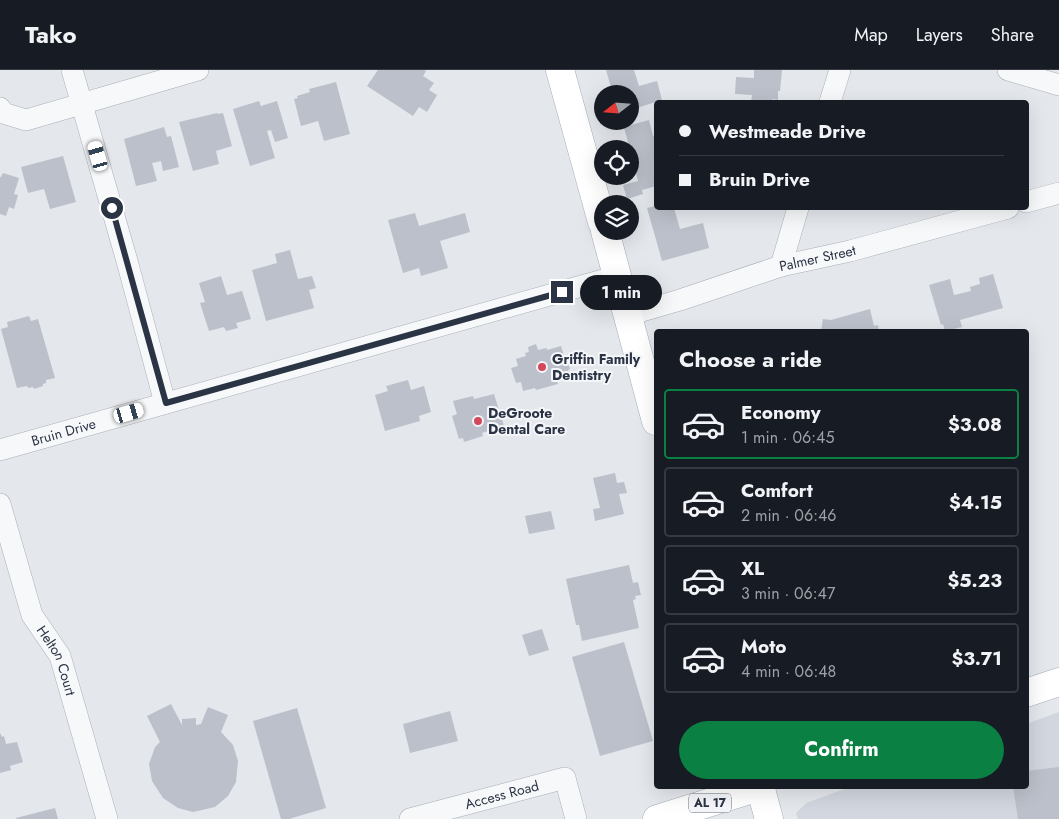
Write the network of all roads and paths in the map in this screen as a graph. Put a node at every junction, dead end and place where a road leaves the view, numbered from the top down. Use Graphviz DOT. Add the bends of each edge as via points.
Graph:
graph roads {
  1 [pos="72,70"];
  2 [pos="198,70"];
  3 [pos="560,70"];
  4 [pos="840,70"];
  5 [pos="1008,70"];
  6 [pos="1059,86"];
  7 [pos="831,100"];
  8 [pos="82,104"];
  9 [pos="0,108"];
  10 [pos="1059,193"];
  11 [pos="595,195"];
  12 [pos="1029,201"];
  13 [pos="797,210"];
  14 [pos="1001,210"];
  15 [pos="608,240"];
  16 [pos="780,266"];
  17 [pos="618,276"];
  18 [pos="628,315"];
  19 [pos="166,403"];
  20 [pos="654,412"];
  21 [pos="0,450"];
  22 [pos="0,504"];
  23 [pos="1059,682"];
  24 [pos="1029,692"];
  25 [pos="752,789"];
  26 [pos="762,789"];
  27 [pos="107,819"];
  28 [pos="410,819"];
  29 [pos="576,819"];
  30 [pos="657,819"];
  31 [pos="769,819"];
  1 -- 8 [label="street"];
  2 -- 8 [label="street"];
  3 -- 11 [label="main road"];
  4 -- 7 [label="street"];
  5 -- 6 [label="street"];
  8 -- 9 [label="street" via="26,120 3,113"];
  8 -- 19 [label="street"];
  10 -- 12 [label="street"];
  13 -- 16 [label="street"];
  14 -- 16 [label="street, Palmer Street" via="850,251"];
  15 -- 17 [label="main road"];
  16 -- 18 [label="street, Palmer Street"];
  17 -- 18 [label="main road"];
  17 -- 19 [label="street, Bruin Drive"];
  18 -- 20 [label="main road"];
  19 -- 21 [label="street, Bruin Drive"];
  22 -- 27 [label="street, Helton Court" via="32,615 60,656"];
  23 -- 24 [label="main road"];
  25 -- 30 [label="main road, AL 17"];
  26 -- 31 [label="main road"];
  28 -- 29 [label="street, Access Road" via="565,778"];
}
